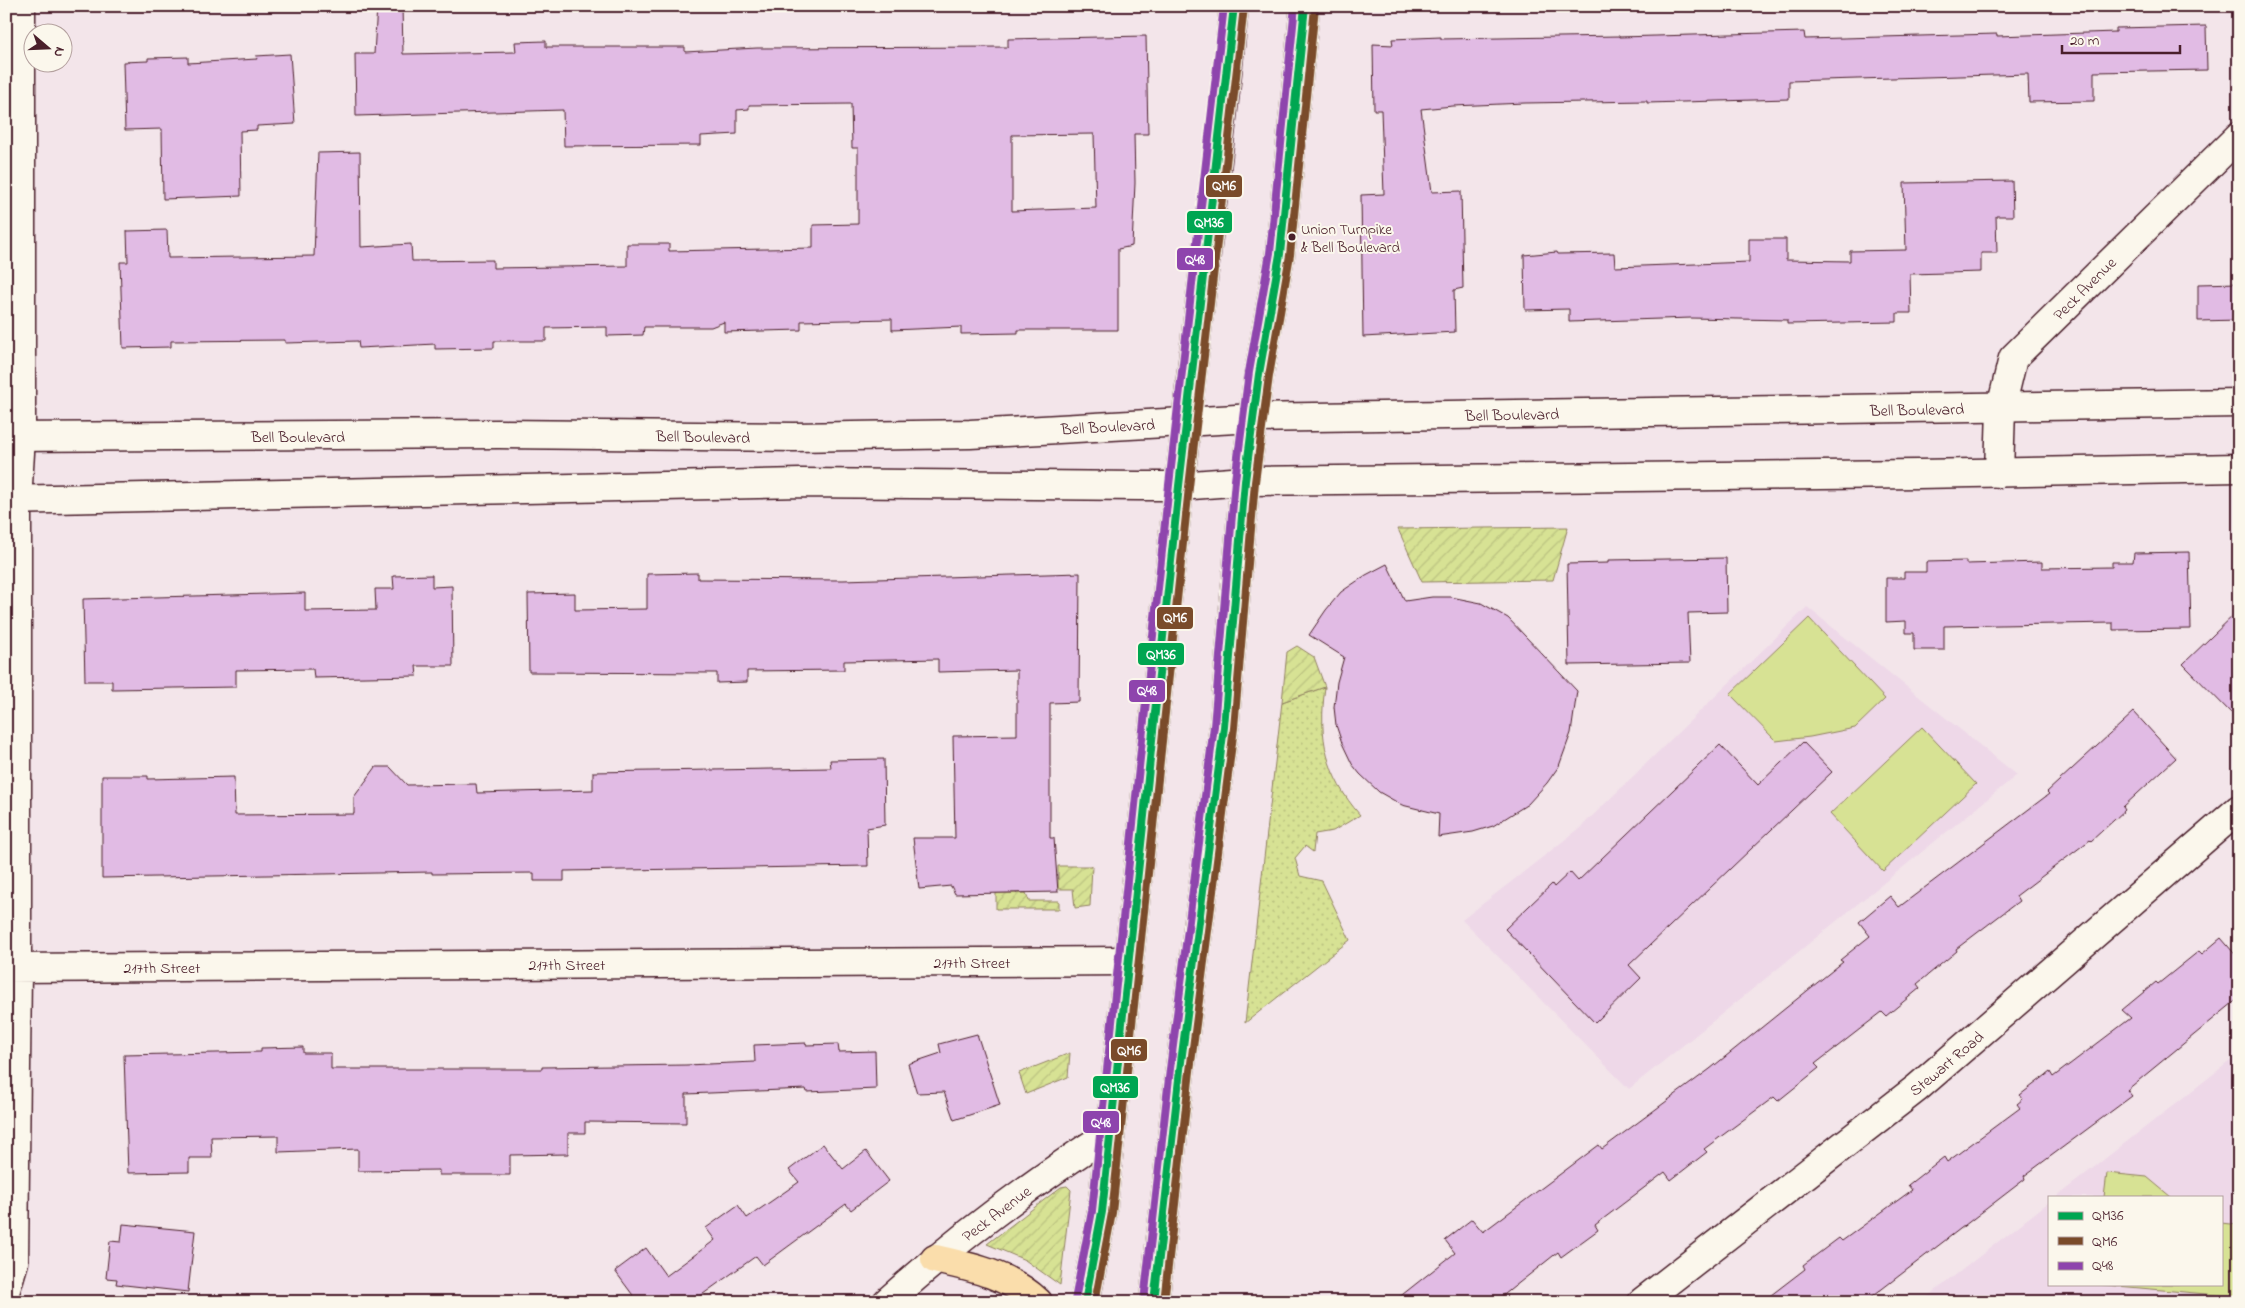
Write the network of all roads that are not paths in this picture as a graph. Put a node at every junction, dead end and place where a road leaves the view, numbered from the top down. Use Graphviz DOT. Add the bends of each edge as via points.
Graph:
graph roads {
  1 [pos="21,6"];
  2 [pos="1234,6"];
  3 [pos="1304,6"];
  4 [pos="2239,136"];
  5 [pos="2239,403"];
  6 [pos="2001,408"];
  7 [pos="1254,418"];
  8 [pos="1188,422"];
  9 [pos="14,437"];
  10 [pos="2239,468"];
  11 [pos="1999,473"];
  12 [pos="1245,481"];
  13 [pos="1179,486"];
  14 [pos="12,500"];
  15 [pos="2239,810"];
  16 [pos="1128,961"];
  17 [pos="12,968"];
  18 [pos="1110,1133"];
  19 [pos="935,1259"];
  20 [pos="6,1289"];
  21 [pos="887,1302"];
  22 [pos="1038,1302"];
  23 [pos="1085,1302"];
  24 [pos="1154,1302"];
  25 [pos="1642,1302"];
  1 -- 9 [label="street"];
  2 -- 8 [label="main road"];
  3 -- 7 [label="main road" via="1280,254"];
  4 -- 6 [label="street, Peck Avenue" via="2013,358"];
  5 -- 6 [label="street, Bell Boulevard"];
  6 -- 7 [label="street, Bell Boulevard"];
  6 -- 11 [label="street, Peck Avenue"];
  7 -- 8 [label="street, Bell Boulevard"];
  7 -- 12 [label="main road"];
  8 -- 9 [label="street, Bell Boulevard" via="970,434 814,437 498,434"];
  8 -- 13 [label="main road"];
  9 -- 14 [label="street"];
  10 -- 11 [label="street"];
  11 -- 12 [label="street"];
  12 -- 13 [label="street"];
  12 -- 24 [label="main road" via="1224,727"];
  13 -- 14 [label="street" via="801,483"];
  13 -- 16 [label="main road"];
  14 -- 17 [label="street"];
  15 -- 25 [label="street, Stewart Road" via="1917,1088"];
  16 -- 17 [label="street, 217th Street"];
  16 -- 18 [label="main road"];
  17 -- 20 [label="street" via="14,1262"];
  18 -- 19 [label="street, Peck Avenue" via="1057,1167"];
  18 -- 23 [label="main road" via="1102,1212"];
  19 -- 21 [label="street, Peck Avenue"];
  19 -- 22 [label="main road" via="978,1268 1027,1292"];
}
